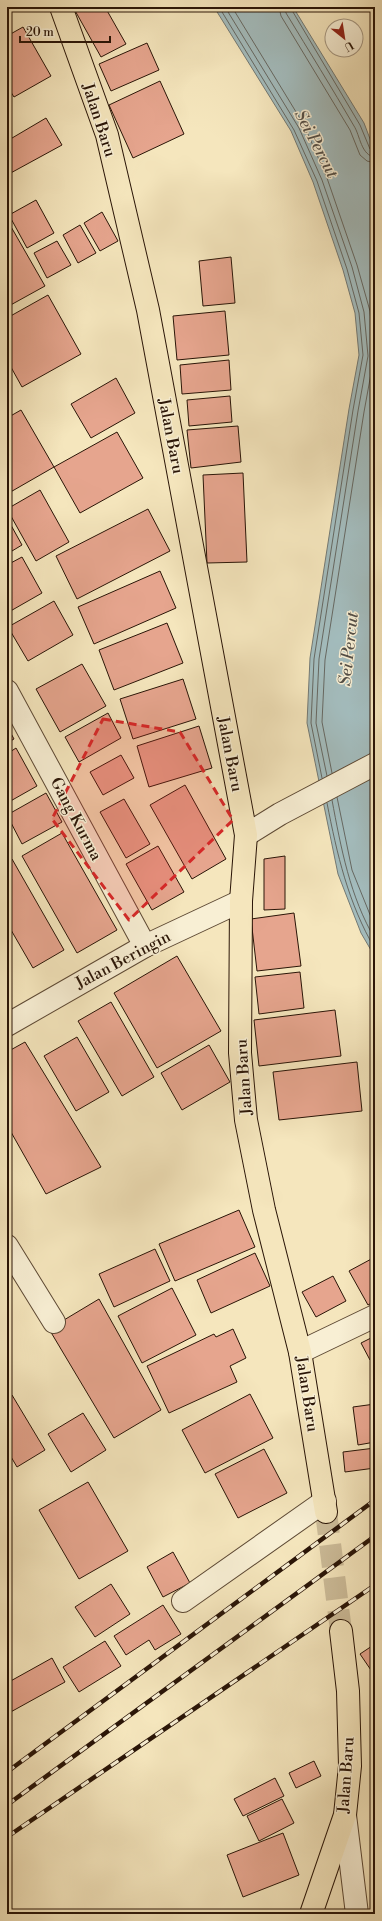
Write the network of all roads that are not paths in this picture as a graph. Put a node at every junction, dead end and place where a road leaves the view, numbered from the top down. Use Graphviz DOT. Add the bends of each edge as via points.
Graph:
graph roads {
  1 [pos="61,7"];
  2 [pos="7,691"];
  3 [pos="375,764"];
  4 [pos="246,835"];
  5 [pos="241,901"];
  6 [pos="145,946"];
  7 [pos="7,1025"];
  8 [pos="7,1246"];
  9 [pos="375,1316"];
  10 [pos="54,1322"];
  11 [pos="300,1352"];
  12 [pos="325,1506"];
  13 [pos="183,1601"];
  14 [pos="341,1631"];
  15 [pos="345,1815"];
  16 [pos="311,1914"];
  17 [pos="358,1914"];
  1 -- 4 [label="main road, Jalan Baru" via="107,135 148,310"];
  2 -- 6 [label="street, Gang Kurma"];
  3 -- 4 [label="street" via="280,814"];
  4 -- 5 [label="main road, Jalan Baru"];
  5 -- 6 [label="street, Jalan Beringin"];
  5 -- 11 [label="main road, Jalan Baru" via="240,1054 246,1120 264,1210"];
  6 -- 7 [label="street, Jalan Beringin"];
  8 -- 10 [label="street"];
  9 -- 11 [label="street"];
  11 -- 12 [label="main road, Jalan Baru"];
  12 -- 13 [label="street"];
  14 -- 15 [label="main road, Jalan Baru" via="348,1691 350,1766"];
  15 -- 16 [label="main road, Jalan Baru"];
  15 -- 17 [label="street"];
}
